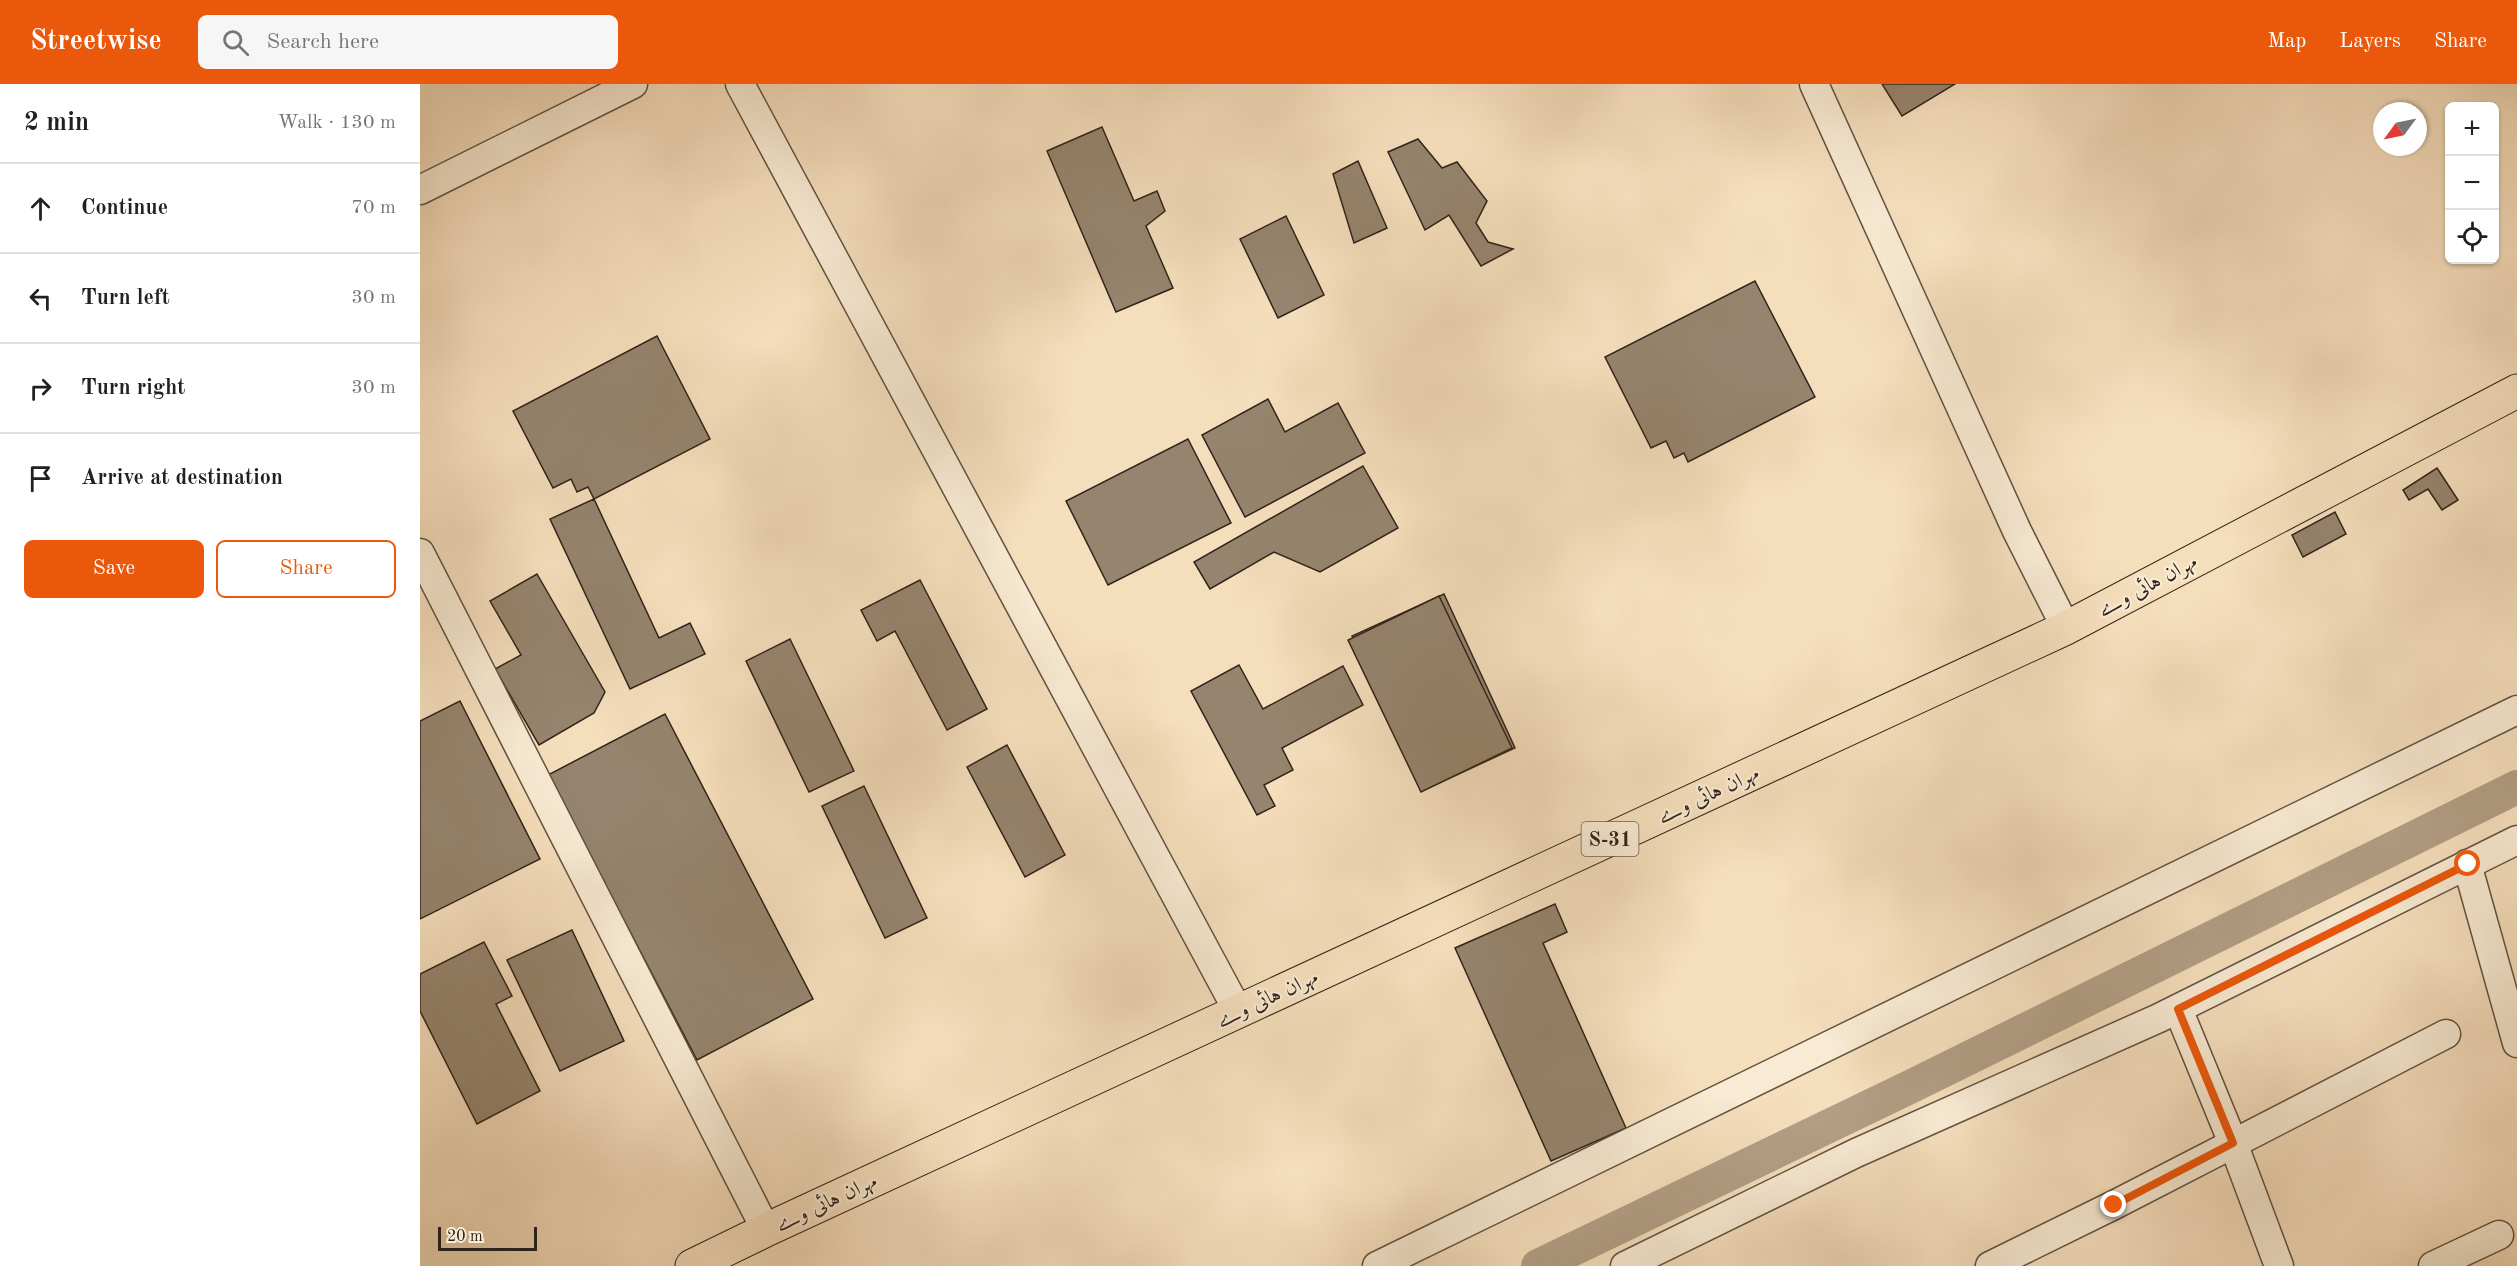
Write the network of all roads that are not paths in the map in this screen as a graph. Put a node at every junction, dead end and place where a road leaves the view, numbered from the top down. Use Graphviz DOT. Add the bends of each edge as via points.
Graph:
graph roads {
  1 [pos="633,84"];
  2 [pos="740,84"];
  3 [pos="1814,84"];
  4 [pos="420,190"];
  5 [pos="2517,391"];
  6 [pos="420,553"];
  7 [pos="2066,628"];
  8 [pos="2517,710"];
  9 [pos="2517,840"];
  10 [pos="2468,864"];
  11 [pos="2178,1009"];
  12 [pos="1238,1011"];
  13 [pos="2446,1034"];
  14 [pos="2517,1043"];
  15 [pos="2233,1143"];
  16 [pos="766,1230"];
  17 [pos="2499,1235"];
  18 [pos="692,1266"];
  19 [pos="1377,1266"];
  20 [pos="1625,1266"];
  21 [pos="1990,1266"];
  22 [pos="2279,1266"];
  23 [pos="2433,1266"];
  1 -- 4 [label="street"];
  2 -- 12 [label="street"];
  3 -- 7 [label="street" via="2017,531"];
  5 -- 7 [label="main road, مہران ہائی وے / S-31"];
  6 -- 16 [label="street"];
  7 -- 12 [label="main road, مہران ہائی وے / S-31"];
  8 -- 19 [label="street"];
  9 -- 10 [label="street"];
  10 -- 11 [label="street"];
  10 -- 14 [label="street"];
  11 -- 15 [label="street"];
  11 -- 20 [label="street" via="1856,1153"];
  12 -- 16 [label="main road, مہران ہائی وے / S-31"];
  13 -- 15 [label="street"];
  15 -- 21 [label="street"];
  15 -- 22 [label="street"];
  16 -- 18 [label="main road, مہران ہائی وے / S-31"];
  17 -- 23 [label="street"];
}
